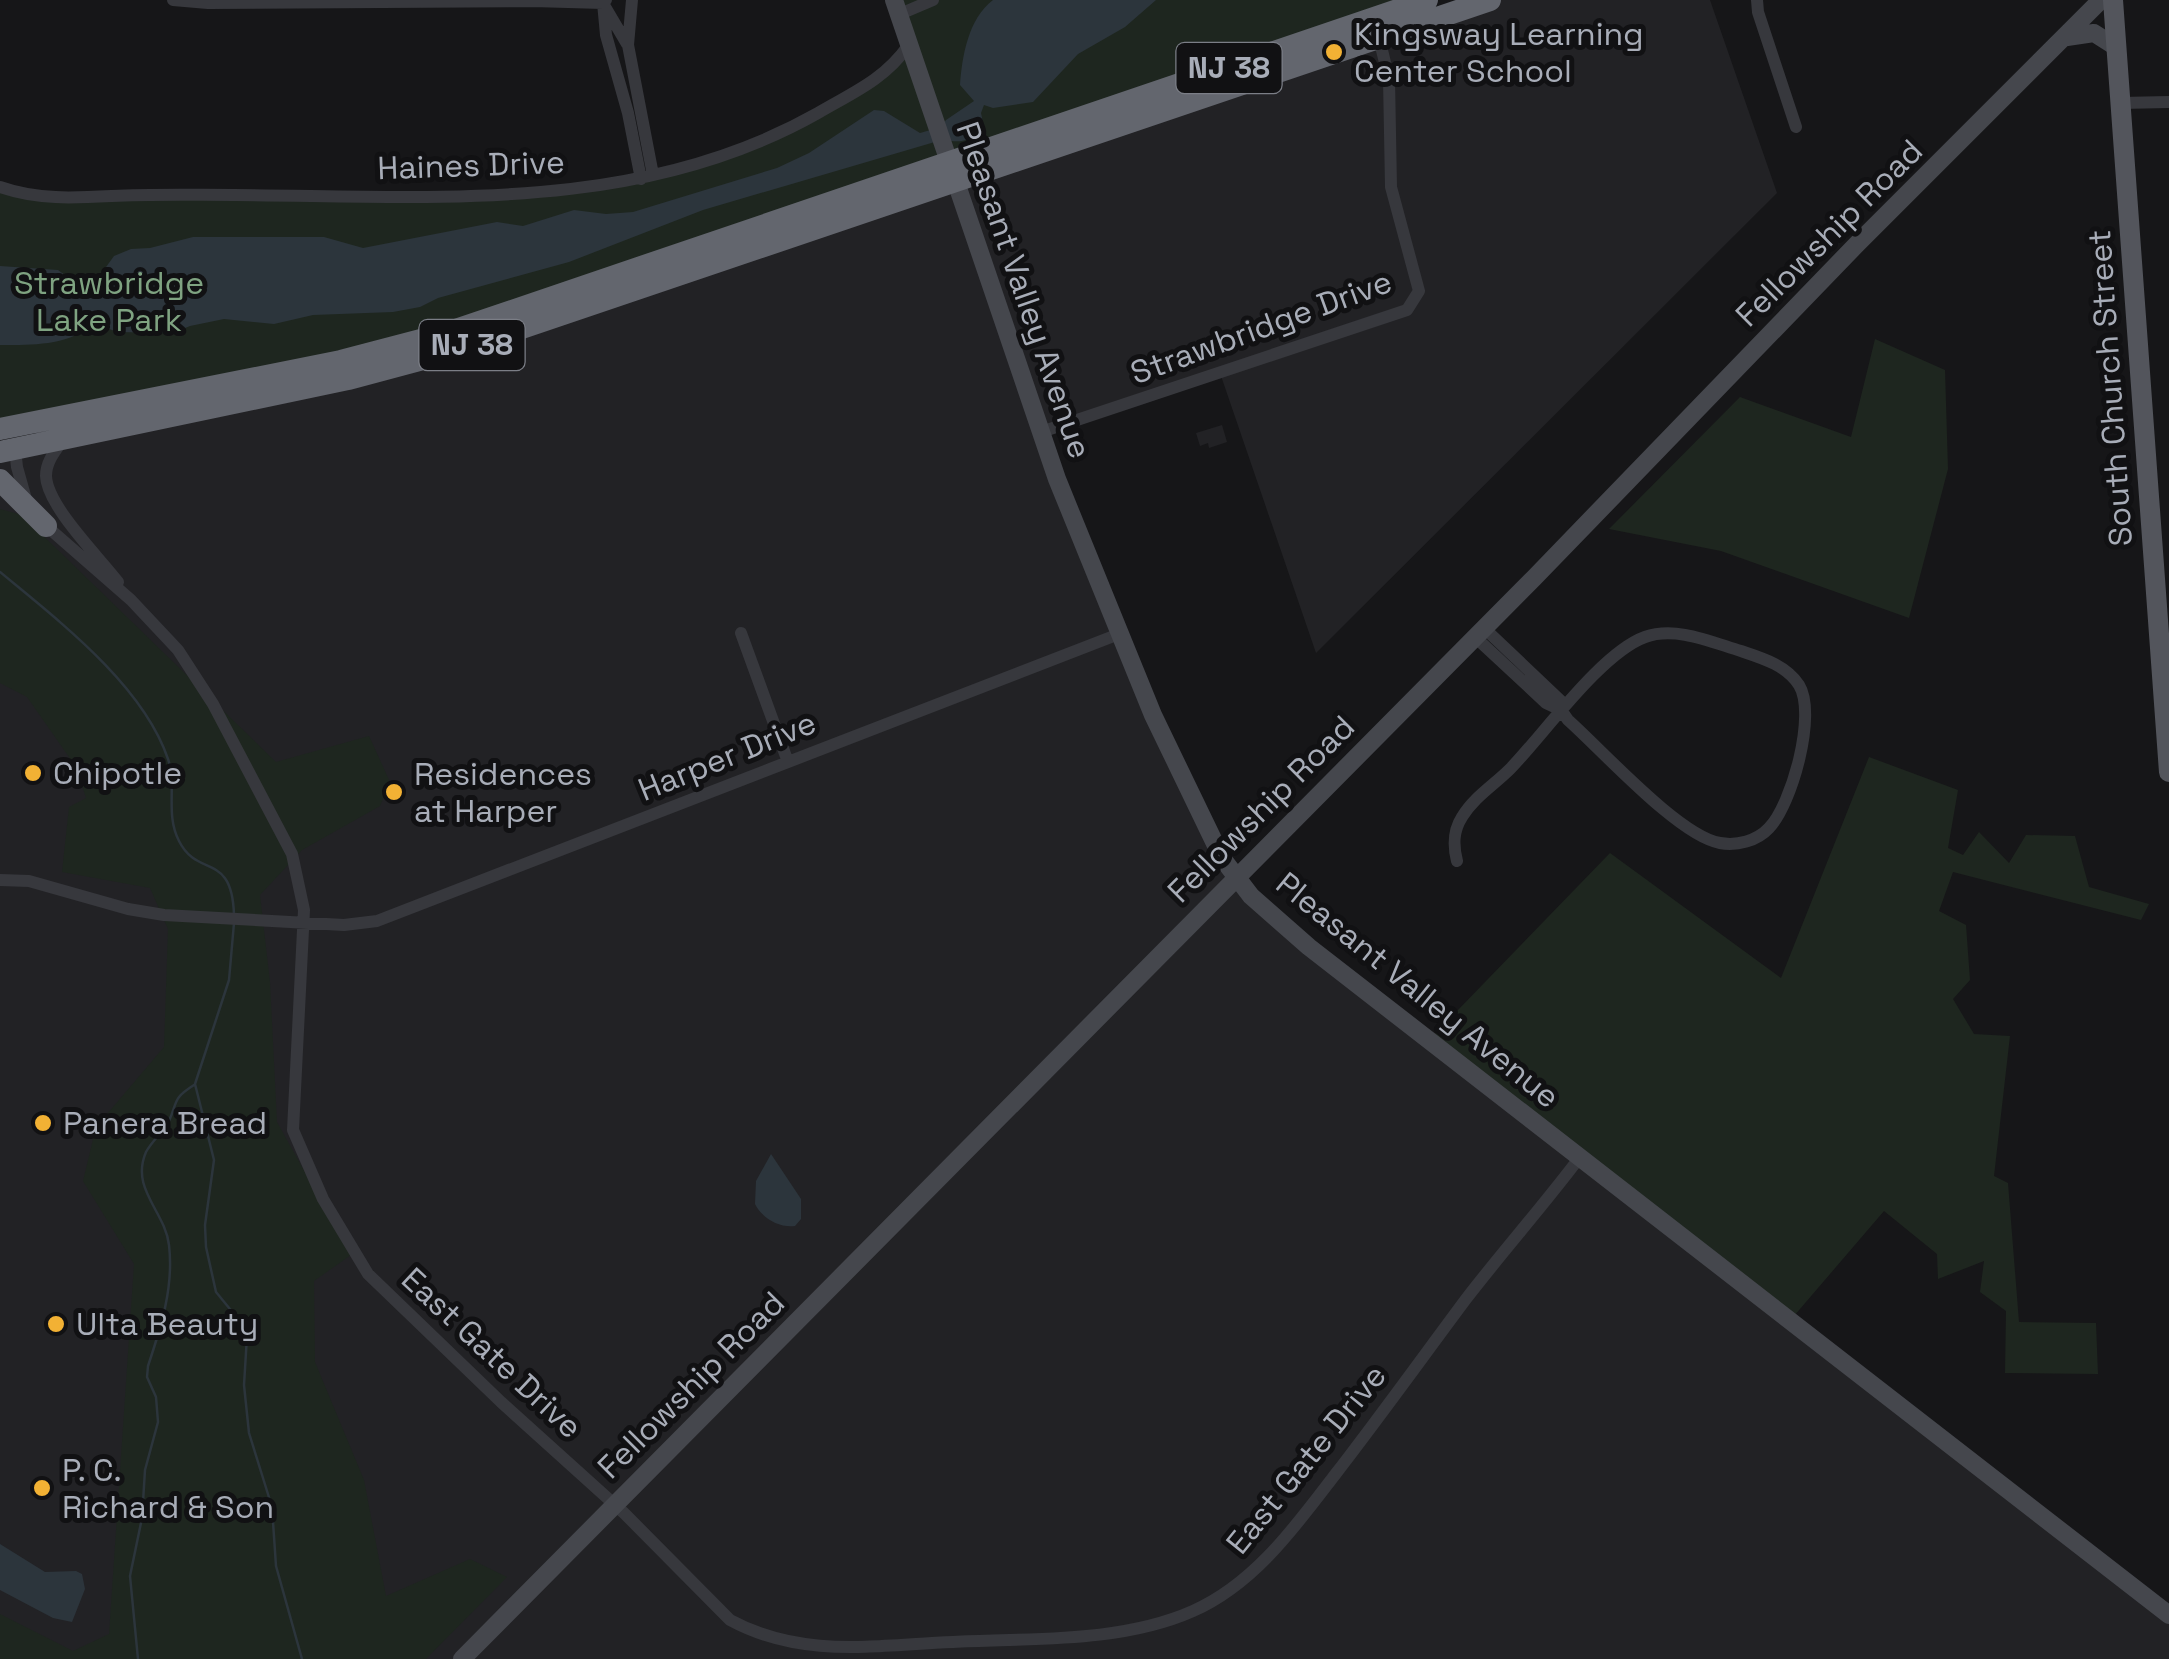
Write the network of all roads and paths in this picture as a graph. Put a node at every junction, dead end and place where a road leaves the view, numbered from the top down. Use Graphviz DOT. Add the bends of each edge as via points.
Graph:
graph roads {
  1 [pos="173,0"];
  2 [pos="632,0"];
  3 [pos="932,0"];
  4 [pos="1427,0"];
  5 [pos="1490,0"];
  6 [pos="1757,0"];
  7 [pos="2101,0"];
  8 [pos="2113,0"];
  9 [pos="604,2"];
  10 [pos="897,7"];
  11 [pos="1379,38"];
  12 [pos="2062,39"];
  13 [pos="628,46"];
  14 [pos="908,46"];
  15 [pos="2116,47"];
  16 [pos="2169,102"];
  17 [pos="2120,104"];
  18 [pos="1796,127"];
  19 [pos="948,164"];
  20 [pos="647,177"];
  21 [pos="0,188"];
  22 [pos="94,410"];
  23 [pos="0,429"];
  24 [pos="1041,432"];
  25 [pos="63,440"];
  26 [pos="8,450"];
  27 [pos="0,480"];
  28 [pos="2160,521"];
  29 [pos="46,526"];
  30 [pos="131,600"];
  31 [pos="1479,632"];
  32 [pos="741,633"];
  33 [pos="1119,634"];
  34 [pos="1561,710"];
  35 [pos="788,762"];
  36 [pos="2169,772"];
  37 [pos="1457,861"];
  38 [pos="1236,878"];
  39 [pos="0,880"];
  40 [pos="303,923"];
  41 [pos="1580,1157"];
  42 [pos="615,1504"];
  43 [pos="2169,1615"];
  44 [pos="462,1659"];
  1 -- 9 [label="street"];
  2 -- 13 [label="street"];
  3 -- 10 [label="street"];
  4 -- 19 [label="highway, NJ 38"];
  5 -- 11 [label="highway, NJ 38"];
  6 -- 18 [label="street"];
  7 -- 12 [label="street, Fellowship Road"];
  8 -- 15 [label="main road, South Church Street"];
  9 -- 13 [label="street"];
  9 -- 20 [label="street" via="606,35"];
  10 -- 14 [label="street, Pleasant Valley Avenue"];
  11 -- 19 [label="highway, NJ 38"];
  11 -- 24 [label="street, Strawbridge Drive" via="1389,79 1391,187 1418,290 1406,310"];
  12 -- 15 [label="street" via="2094,33"];
  12 -- 31 [label="street, Fellowship Road"];
  13 -- 20 [label="street"];
  14 -- 19 [label="street, Pleasant Valley Avenue"];
  14 -- 20 [label="street, Haines Drive" via="872,84 778,135"];
  15 -- 17 [label="main road, South Church Street"];
  16 -- 17 [label="street"];
  17 -- 28 [label="main road, South Church Street"];
  19 -- 22 [label="highway, NJ 38" via="410,344"];
  19 -- 24 [label="street, Pleasant Valley Avenue"];
  19 -- 25 [label="highway, NJ 38" via="435,357"];
  20 -- 21 [label="street, Haines Drive" via="470,198 72,198"];
  22 -- 23 [label="highway, NJ 38"];
  22 -- 26 [label="highway" via="31,432"];
  24 -- 33 [label="street, Pleasant Valley Avenue"];
  25 -- 26 [label="highway, NJ 38"];
  25 -- 30 [label="street, East Gate Drive" via="48,464 48,488"];
  26 -- 29 [label="street, East Gate Drive" via="23,492"];
  27 -- 29 [label="highway"];
  28 -- 36 [label="main road, South Church Street"];
  29 -- 30 [label="street, East Gate Drive"];
  30 -- 40 [label="street, East Gate Drive" via="178,650 220,718 292,854"];
  31 -- 34 [label="street" via="1561,702"];
  31 -- 38 [label="street, Fellowship Road"];
  32 -- 35 [label="street"];
  33 -- 35 [label="street, Harper Drive"];
  33 -- 38 [label="street, Pleasant Valley Avenue" via="1184,782"];
  34 -- 34 [label="street" via="1670,815 1708,839 1734,844 1757,837 1775,820 1800,751 1806,709 1798,684 1780,666 1670,633 1635,642"];
  34 -- 37 [label="street" via="1461,818 1454,839"];
  35 -- 40 [label="street, Harper Drive" via="377,921"];
  38 -- 41 [label="street, Pleasant Valley Avenue" via="1286,928"];
  38 -- 42 [label="street, Fellowship Road"];
  39 -- 40 [label="street, Harper Drive" via="42,884 164,916"];
  40 -- 42 [label="street, East Gate Drive" via="293,1130 323,1199 368,1274"];
  41 -- 42 [label="street, East Gate Drive" via="1292,1528 1230,1590 1178,1617 1117,1632 1060,1636 850,1647 788,1643 730,1620"];
  41 -- 43 [label="street, Pleasant Valley Avenue"];
  42 -- 44 [label="street, Fellowship Road"];
}
